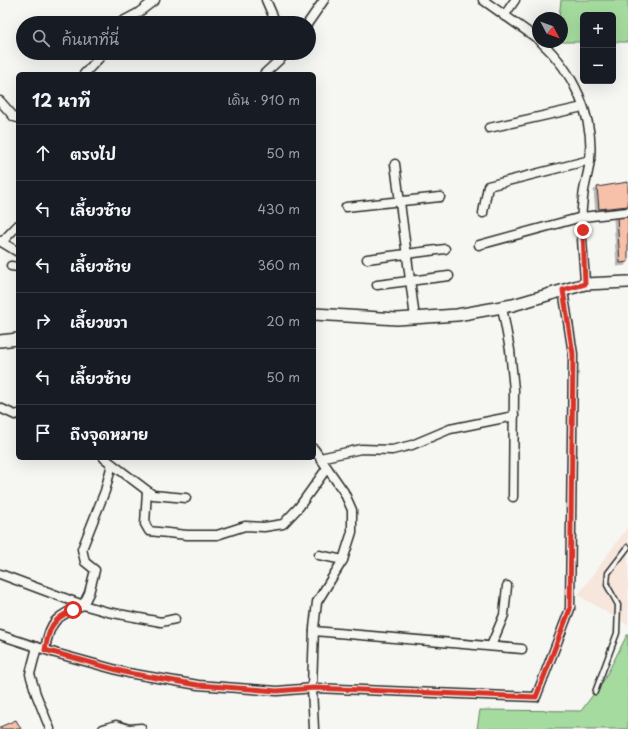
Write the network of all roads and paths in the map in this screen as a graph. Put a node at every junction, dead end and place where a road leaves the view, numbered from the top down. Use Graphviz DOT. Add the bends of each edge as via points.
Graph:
graph roads {
  1 [pos="155,0"];
  2 [pos="266,0"];
  3 [pos="324,0"];
  4 [pos="483,0"];
  5 [pos="515,0"];
  6 [pos="132,16"];
  7 [pos="273,16"];
  8 [pos="313,16"];
  9 [pos="504,16"];
  10 [pos="532,35"];
  11 [pos="547,48"];
  12 [pos="97,60"];
  13 [pos="279,60"];
  14 [pos="86,72"];
  15 [pos="266,72"];
  16 [pos="0,100"];
  17 [pos="584,107"];
  18 [pos="16,118"];
  19 [pos="489,128"];
  20 [pos="590,160"];
  21 [pos="395,164"];
  22 [pos="440,197"];
  23 [pos="400,201"];
  24 [pos="346,207"];
  25 [pos="628,212"];
  26 [pos="483,213"];
  27 [pos="582,217"];
  28 [pos="16,227"];
  29 [pos="1,241"];
  30 [pos="479,246"];
  31 [pos="445,249"];
  32 [pos="16,251"];
  33 [pos="406,254"];
  34 [pos="367,258"];
  35 [pos="449,276"];
  36 [pos="410,281"];
  37 [pos="628,282"];
  38 [pos="585,284"];
  39 [pos="377,285"];
  40 [pos="563,290"];
  41 [pos="502,307"];
  42 [pos="316,314"];
  43 [pos="415,318"];
  44 [pos="16,339"];
  45 [pos="0,341"];
  46 [pos="0,408"];
  47 [pos="16,415"];
  48 [pos="514,416"];
  49 [pos="316,452"];
  50 [pos="320,458"];
  51 [pos="107,460"];
  52 [pos="112,464"];
  53 [pos="327,468"];
  54 [pos="148,491"];
  55 [pos="513,497"];
  56 [pos="186,498"];
  57 [pos="628,547"];
  58 [pos="318,555"];
  59 [pos="343,560"];
  60 [pos="0,574"];
  61 [pos="507,586"];
  62 [pos="83,605"];
  63 [pos="175,619"];
  64 [pos="314,631"];
  65 [pos="0,635"];
  66 [pos="491,646"];
  67 [pos="41,648"];
  68 [pos="522,649"];
  69 [pos="312,688"];
  70 [pos="595,692"];
  71 [pos="141,728"];
  72 [pos="50,729"];
  73 [pos="104,729"];
  74 [pos="314,729"];
  1 -- 6 [label="street"];
  2 -- 7 [label="street"];
  3 -- 8 [label="street"];
  4 -- 9 [label="street"];
  5 -- 9 [label="street"];
  9 -- 10 [label="street"];
  11 -- 17 [label="street" via="558,58"];
  12 -- 14 [label="street"];
  13 -- 15 [label="street"];
  16 -- 18 [label="street"];
  17 -- 19 [label="street"];
  17 -- 20 [label="street" via="590,130"];
  20 -- 26 [label="street" via="488,186"];
  20 -- 27 [label="street" via="582,199"];
  21 -- 23 [label="street"];
  22 -- 23 [label="street"];
  23 -- 24 [label="street"];
  23 -- 33 [label="street"];
  25 -- 27 [label="street"];
  27 -- 30 [label="street"];
  27 -- 38 [label="street"];
  28 -- 29 [label="street"];
  29 -- 32 [label="street"];
  31 -- 33 [label="street"];
  33 -- 34 [label="street"];
  33 -- 36 [label="street"];
  35 -- 36 [label="street"];
  36 -- 39 [label="street"];
  36 -- 43 [label="street"];
  37 -- 38 [label="main road"];
  38 -- 40 [label="main road"];
  40 -- 41 [label="main road"];
  40 -- 69 [label="street" via="573,354 570,609 536,697"];
  41 -- 43 [label="main road" via="457,315"];
  41 -- 48 [label="street" via="510,350"];
  42 -- 43 [label="main road"];
  44 -- 45 [label="main road"];
  46 -- 47 [label="street"];
  48 -- 50 [label="street" via="450,429 412,445 392,450 361,449"];
  48 -- 55 [label="street"];
  49 -- 50 [label="street"];
  50 -- 53 [label="street"];
  51 -- 52 [label="street"];
  52 -- 54 [label="street"];
  52 -- 62 [label="street" via="105,491 82,549 85,562 95,570"];
  53 -- 54 [label="street" via="299,508 283,524 245,526 216,535 149,531 145,524"];
  53 -- 59 [label="street" via="344,492 352,510 352,532"];
  54 -- 56 [label="street" via="153,495"];
  57 -- 70 [label="lane" via="608,572 607,585 618,605 617,633"];
  58 -- 59 [label="street"];
  59 -- 64 [label="street" via="317,602"];
  60 -- 62 [label="street"];
  61 -- 66 [label="street" via="504,615"];
  62 -- 63 [label="street" via="161,622"];
  62 -- 67 [label="street" via="63,614 49,629"];
  64 -- 66 [label="street"];
  64 -- 69 [label="street"];
  65 -- 67 [label="street"];
  66 -- 68 [label="street"];
  67 -- 69 [label="street" via="128,673 198,685 277,691"];
  67 -- 72 [label="street" via="30,674"];
  69 -- 74 [label="street"];
  71 -- 73 [label="street" via="116,725"];
}
